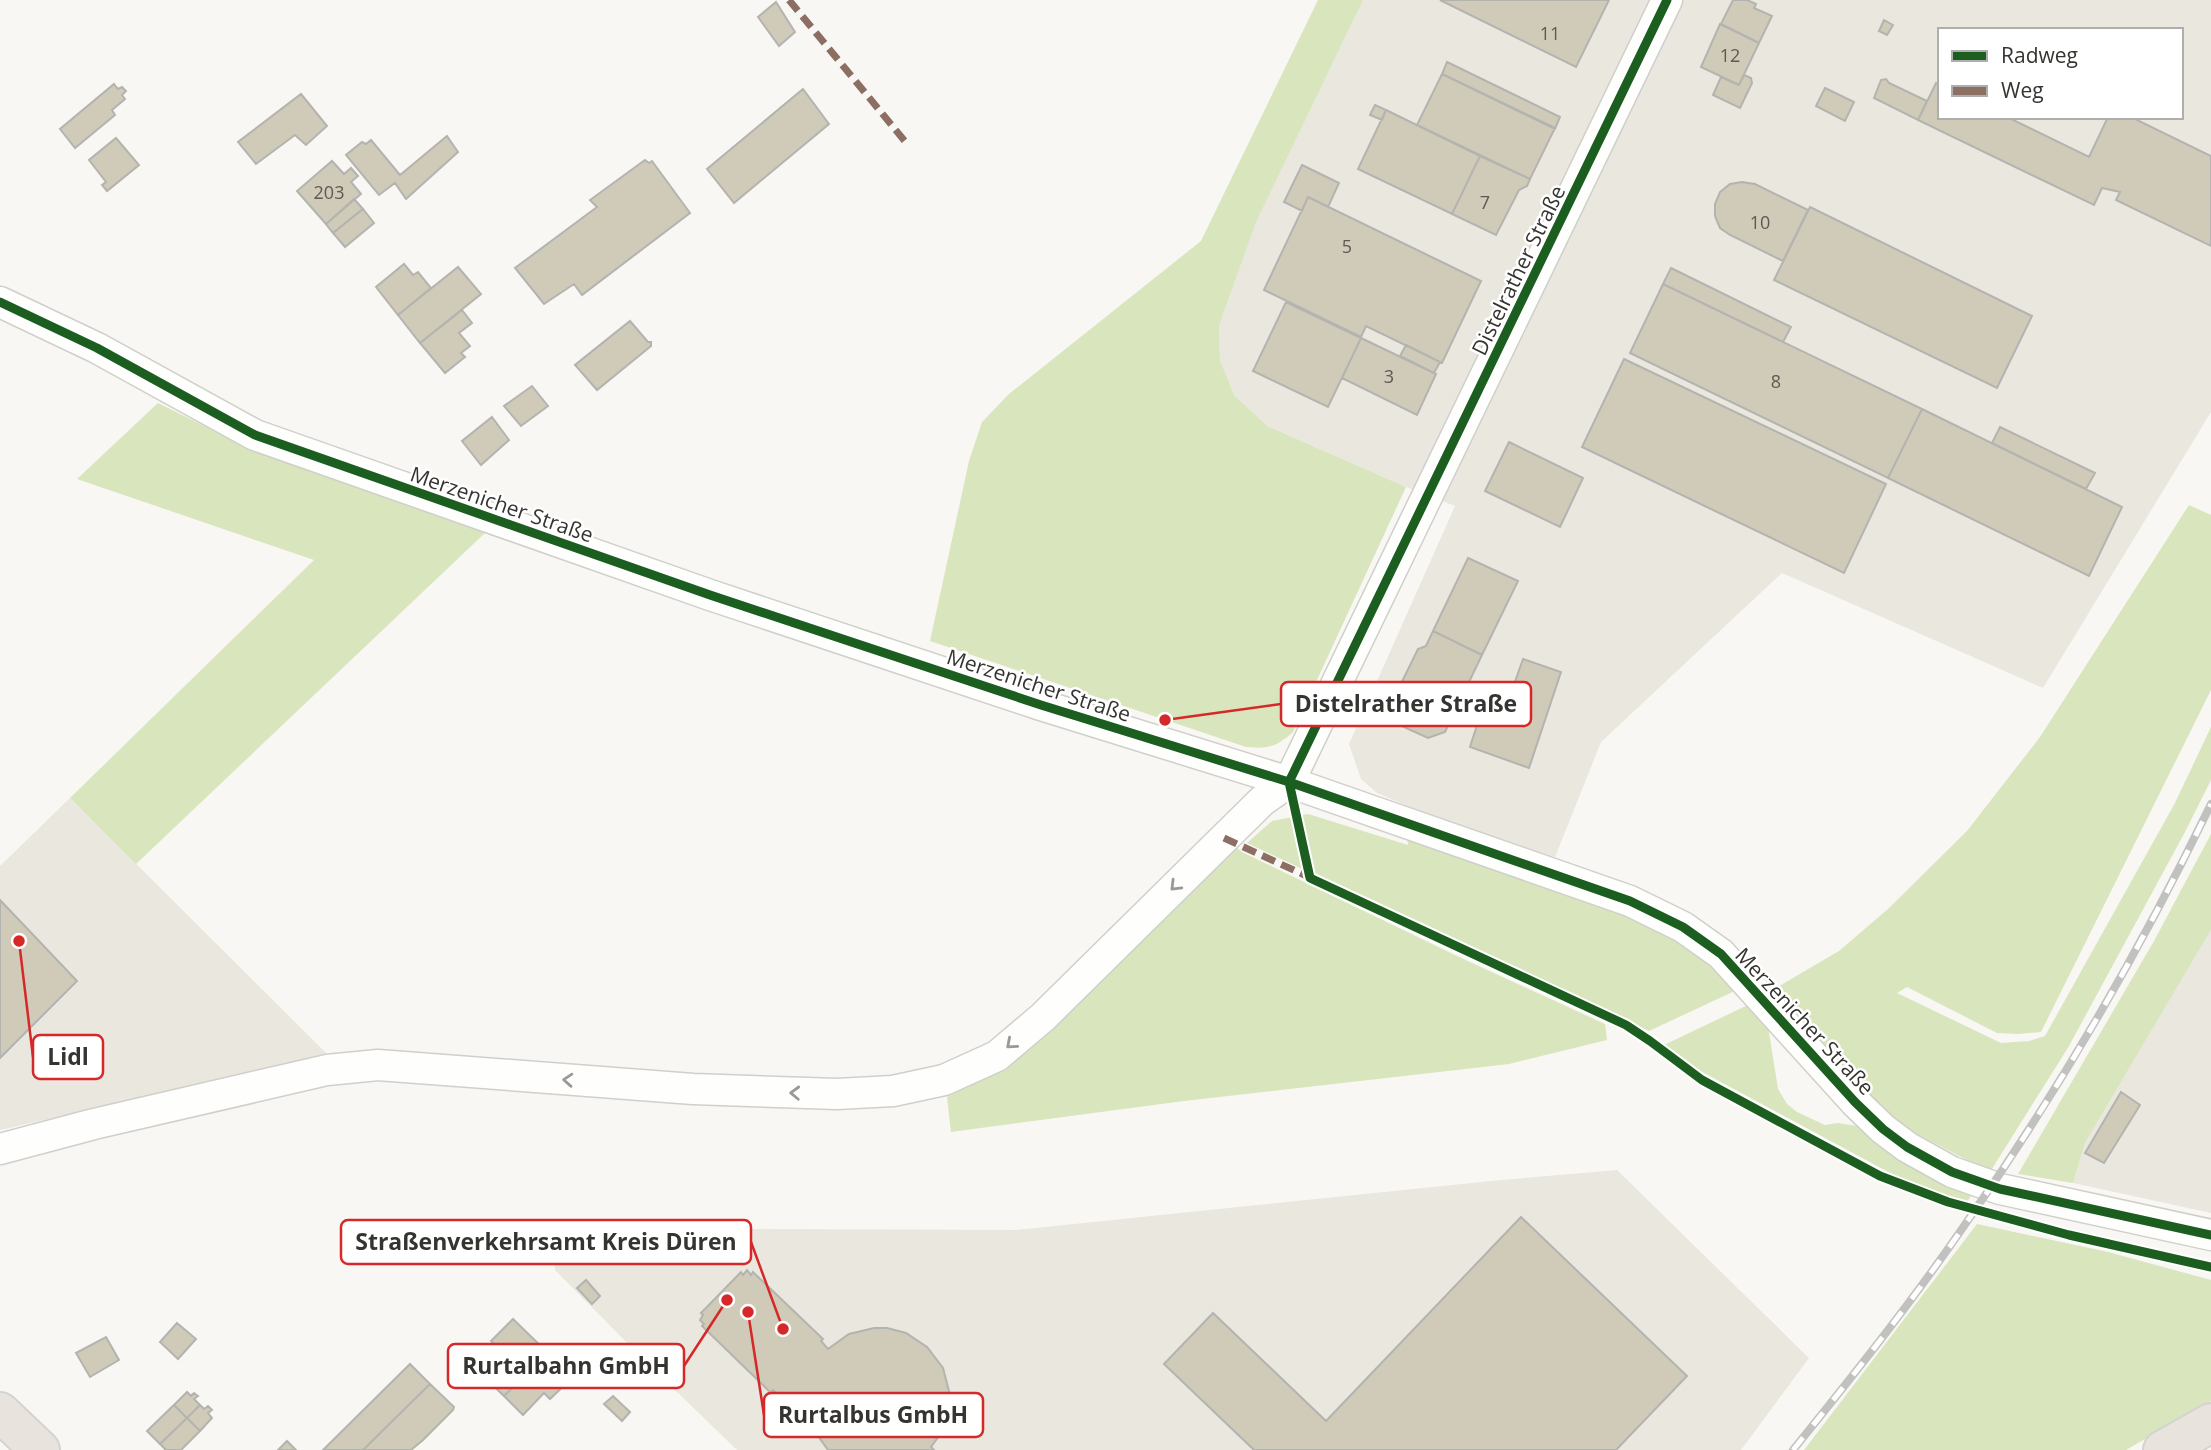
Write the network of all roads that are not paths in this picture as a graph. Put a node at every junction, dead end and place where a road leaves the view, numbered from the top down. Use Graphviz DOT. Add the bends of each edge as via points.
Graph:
graph roads {
  1 [pos="1667,0"];
  2 [pos="0,302"];
  3 [pos="1289,782"];
  4 [pos="0,1149"];
  5 [pos="2211,1235"];
  6 [pos="0,1412"];
  7 [pos="2211,1423"];
  8 [pos="40,1450"];
  9 [pos="2163,1450"];
  1 -- 3 [label="street, Distelrather Straße"];
  2 -- 3 [label="street, Merzenicher Straße" via="97,348 255,435 736,604"];
  3 -- 4 [label="street, one-way" via="1262,801 1043,1017 997,1056 944,1080 893,1091 837,1094 693,1089 378,1065 327,1070"];
  3 -- 5 [label="street, Merzenicher Straße" via="1630,901 1683,927 1721,954 1882,1129 1952,1172 2000,1189"];
  6 -- 8 [label="main road"];
  7 -- 9 [label="main road"];
}
